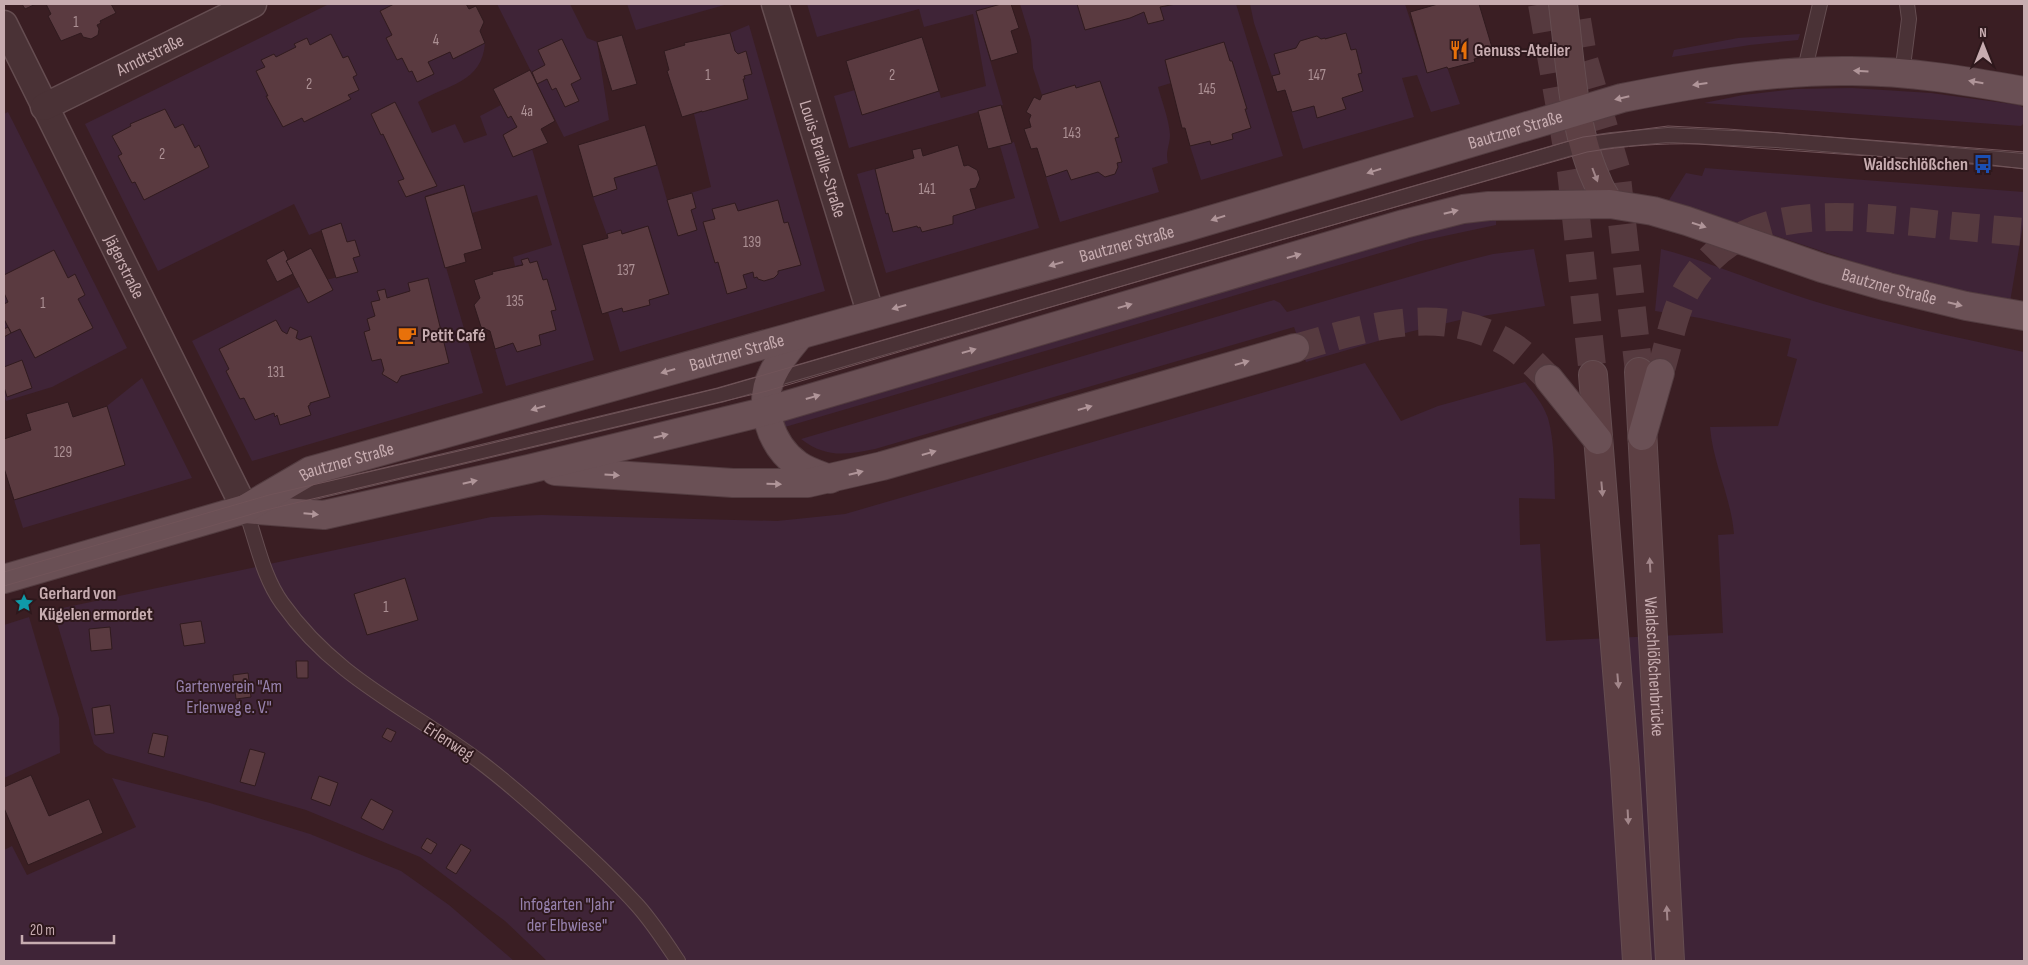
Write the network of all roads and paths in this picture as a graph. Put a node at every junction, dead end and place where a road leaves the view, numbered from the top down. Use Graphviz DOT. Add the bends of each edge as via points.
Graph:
graph roads {
  1 [pos="253,4"];
  2 [pos="775,4"];
  3 [pos="1563,4"];
  4 [pos="1820,4"];
  5 [pos="1908,4"];
  6 [pos="5,32"];
  7 [pos="1804,72"];
  8 [pos="1902,74"];
  9 [pos="2024,91"];
  10 [pos="44,107"];
  11 [pos="1577,110"];
  12 [pos="1585,144"];
  13 [pos="2024,161"];
  14 [pos="1610,204"];
  15 [pos="871,315"];
  16 [pos="2024,316"];
  17 [pos="800,336"];
  18 [pos="1294,348"];
  19 [pos="1650,372"];
  20 [pos="1593,376"];
  21 [pos="1549,379"];
  22 [pos="770,381"];
  23 [pos="767,411"];
  24 [pos="1598,440"];
  25 [pos="529,469"];
  26 [pos="830,479"];
  27 [pos="245,509"];
  28 [pos="4,579"];
  29 [pos="678,961"];
  30 [pos="1636,961"];
  31 [pos="1670,961"];
  1 -- 10 [label="street, Arndtstraße"];
  2 -- 15 [label="street, Louis-Braille-Straße"];
  3 -- 11 [label="main road"];
  4 -- 7 [label="lane"];
  5 -- 8 [label="lane"];
  6 -- 10 [label="street, Jägerstraße"];
  8 -- 7 [label="main road, Bautzner Straße, one-way"];
  7 -- 11 [label="main road, Bautzner Straße, one-way" via="1682,86"];
  9 -- 8 [label="main road, Bautzner Straße, one-way" via="1959,79"];
  10 -- 27 [label="street, Jägerstraße"];
  11 -- 12 [label="main road"];
  11 -- 15 [label="main road, Bautzner Straße, one-way" via="1187,227"];
  12 -- 13 [label="lane" via="1668,134"];
  12 -- 14 [label="main road, one-way" via="1596,181"];
  12 -- 22 [label="lane"];
  14 -- 16 [label="main road, Bautzner Straße, one-way" via="1687,221 1822,268 1888,287"];
  23 -- 14 [label="main road, Bautzner Straße, one-way" via="1463,209"];
  15 -- 17 [label="main road, Bautzner Straße"];
  17 -- 22 [label="main road" via="782,356"];
  17 -- 27 [label="main road, Bautzner Straße, one-way" via="310,471"];
  26 -- 18 [label="main road, one-way"];
  31 -- 19 [label="main road, Waldschlößchenbrücke, one-way" via="1642,436"];
  20 -- 24 [label="main road, Waldschlößchenbrücke"];
  21 -- 24 [label="main road"];
  22 -- 23 [label="main road"];
  22 -- 27 [label="lane"];
  25 -- 23 [label="main road, Bautzner Straße, one-way"];
  23 -- 26 [label="main road" via="775,438 784,452 799,465"];
  24 -- 30 [label="main road, Waldschlößchenbrücke, one-way" via="1625,769"];
  25 -- 26 [label="main road, one-way" via="733,483 795,484"];
  27 -- 25 [label="main road, Bautzner Straße, one-way" via="324,515"];
  27 -- 28 [label="main road, Bautzner Straße"];
  27 -- 29 [label="lane, Erlenweg" via="271,585 318,647 374,693 478,760 532,804 639,907"];
}
